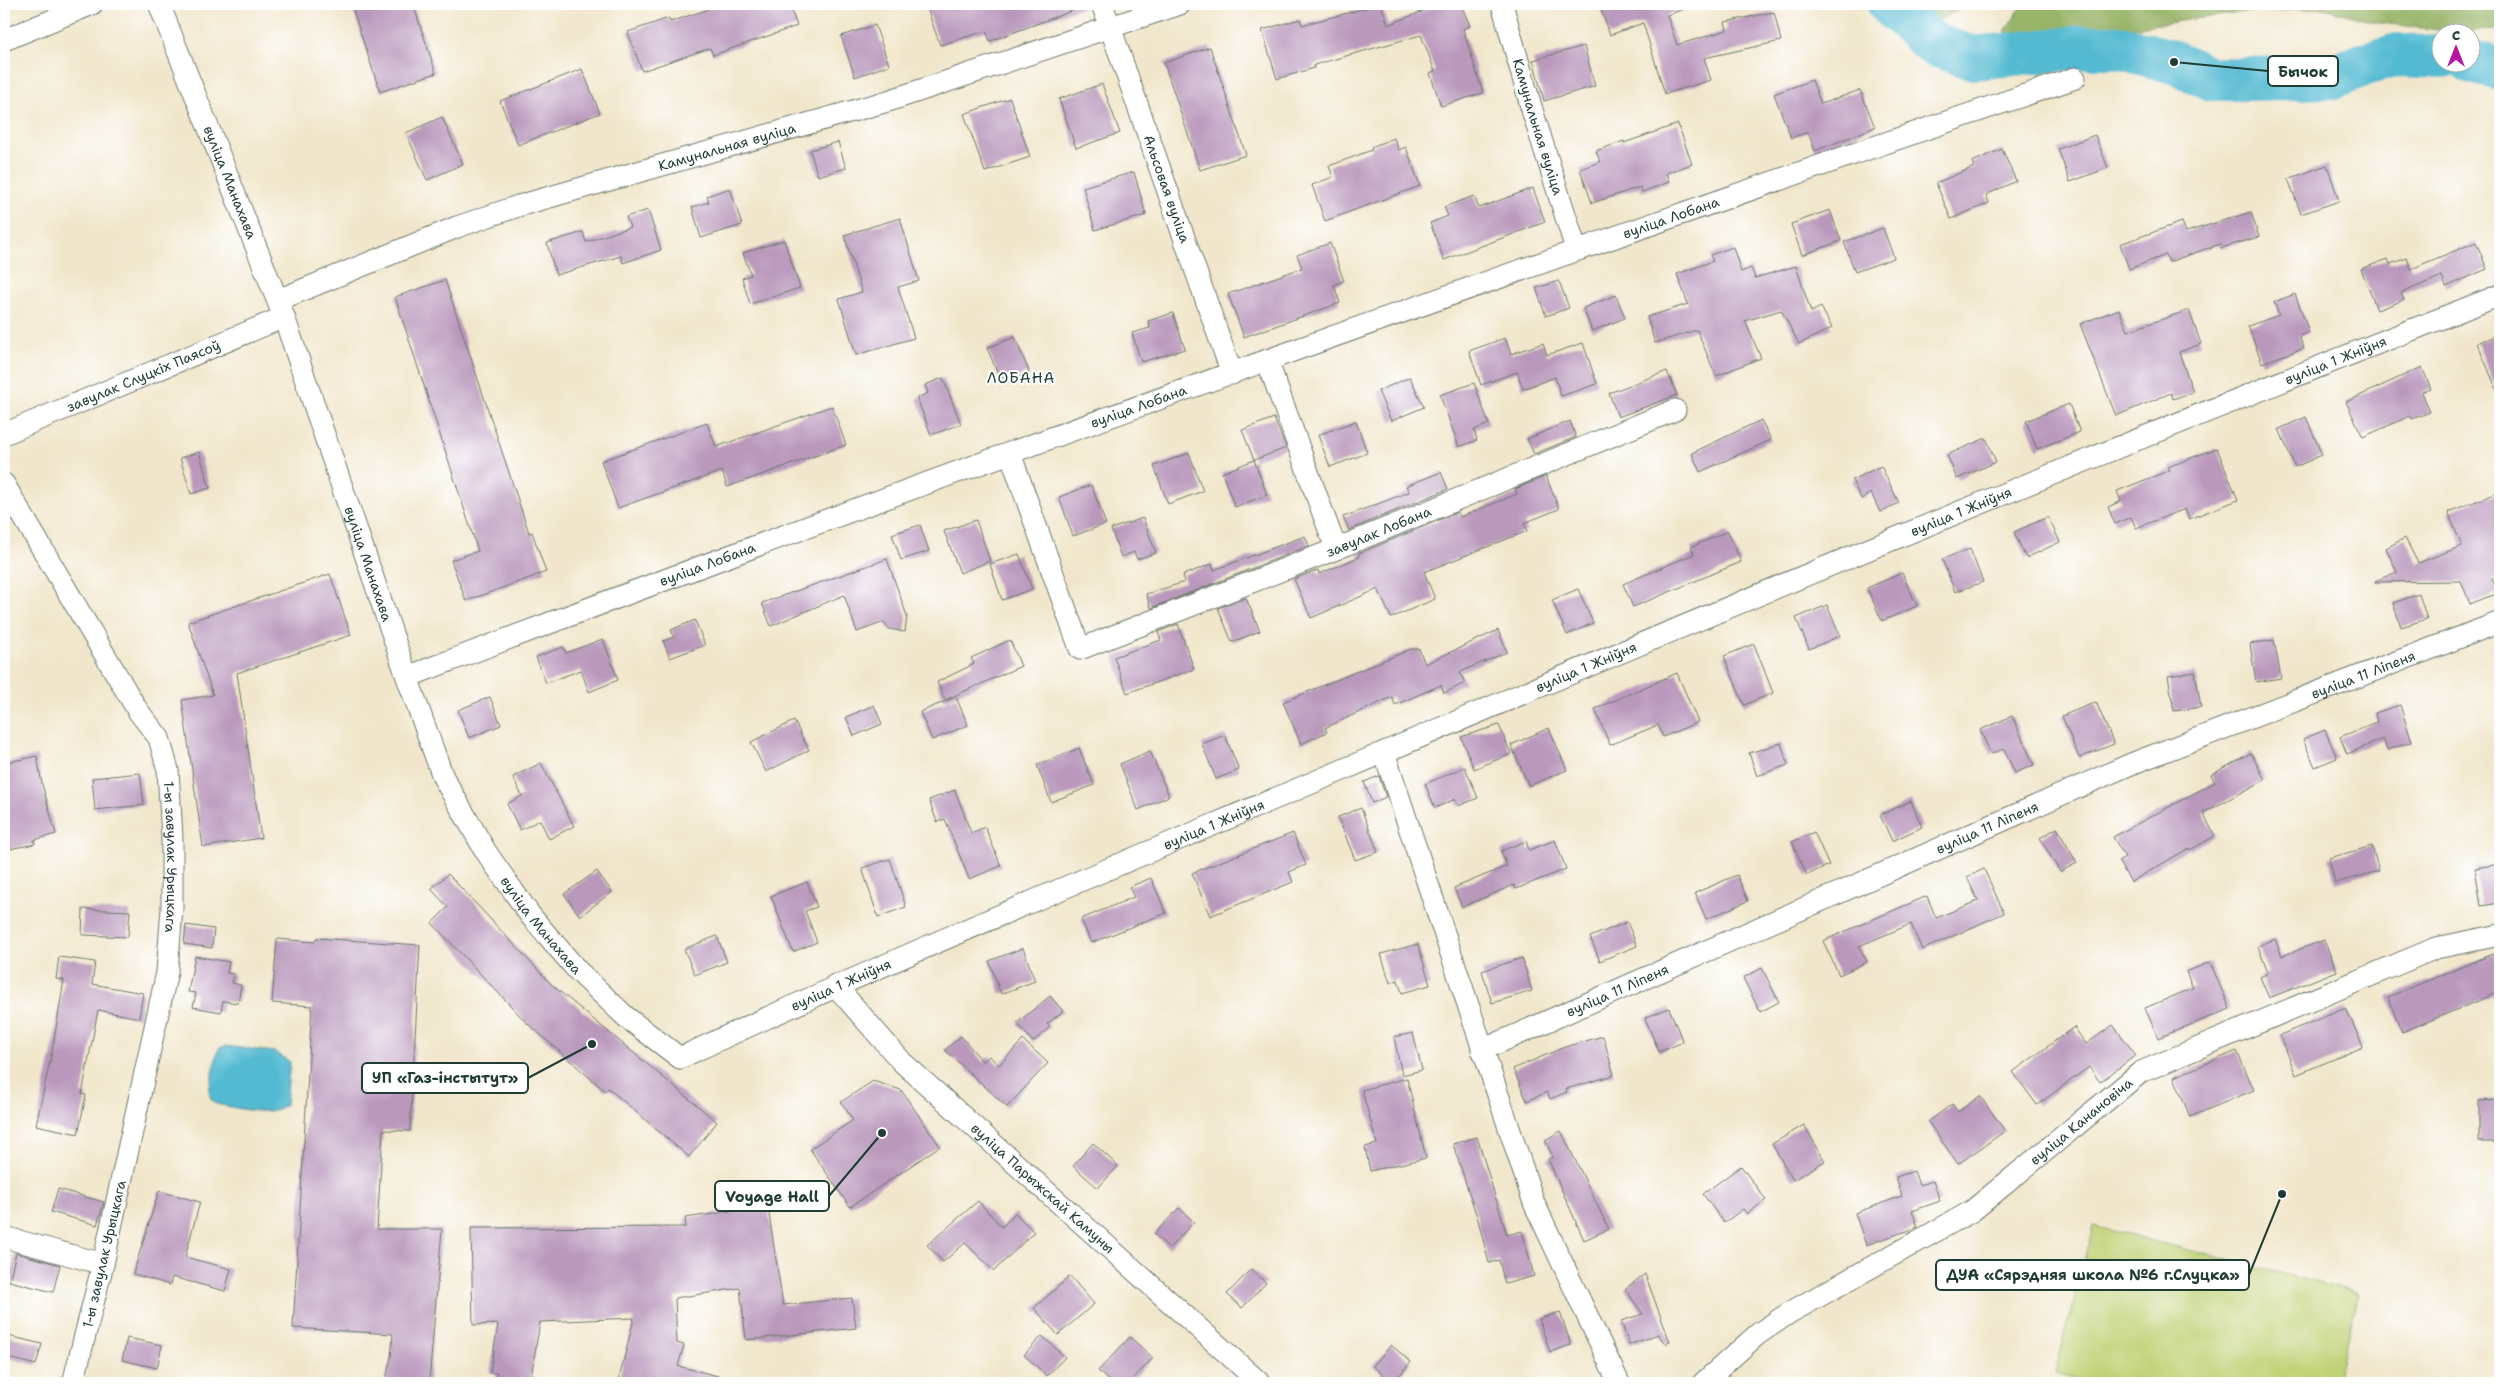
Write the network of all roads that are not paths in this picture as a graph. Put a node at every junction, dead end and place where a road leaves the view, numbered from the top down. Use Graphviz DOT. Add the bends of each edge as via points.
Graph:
graph roads {
  1 [pos="92,4"];
  2 [pos="158,4"];
  3 [pos="1102,4"];
  4 [pos="1180,4"];
  5 [pos="1502,4"];
  6 [pos="1110,27"];
  7 [pos="4,40"];
  8 [pos="2075,78"];
  9 [pos="1576,249"];
  10 [pos="2500,295"];
  11 [pos="281,309"];
  12 [pos="1267,360"];
  13 [pos="1232,374"];
  14 [pos="1675,410"];
  15 [pos="4,434"];
  16 [pos="1010,453"];
  17 [pos="4,484"];
  18 [pos="1336,549"];
  19 [pos="2500,622"];
  20 [pos="407,677"];
  21 [pos="1384,752"];
  22 [pos="2500,935"];
  23 [pos="835,985"];
  24 [pos="1482,1050"];
  25 [pos="680,1058"];
  26 [pos="4,1237"];
  27 [pos="103,1264"];
  28 [pos="73,1383"];
  29 [pos="1260,1383"];
  30 [pos="1619,1383"];
  31 [pos="1703,1383"];
  1 -- 7 [label="street"];
  2 -- 11 [label="street, вуліца Манахава"];
  3 -- 6 [label="street, Альсовая вуліца"];
  4 -- 6 [label="street, Камунальная вуліца"];
  5 -- 9 [label="street, Камунальная вуліца"];
  6 -- 11 [label="street, Камунальная вуліца" via="888,101 518,206 457,227"];
  6 -- 13 [label="street, Альсовая вуліца"];
  8 -- 9 [label="street, вуліца Лобана"];
  9 -- 12 [label="street, вуліца Лобана"];
  10 -- 21 [label="street, вуліца 1 Жніўня" via="2184,419 1766,590"];
  11 -- 15 [label="street, завулак Слуцкіх Паясоў" via="250,329"];
  11 -- 20 [label="street, вуліца Манахава"];
  12 -- 13 [label="street, вуліца Лобана"];
  12 -- 18 [label="street"];
  13 -- 16 [label="street, вуліца Лобана"];
  14 -- 18 [label="street, завулак Лобана"];
  16 -- 18 [label="street, завулак Лобана" via="1080,649"];
  16 -- 20 [label="street, вуліца Лобана"];
  17 -- 27 [label="street, 1-ы завулак Урыцкага" via="138,712 159,738 168,770 172,909 167,972"];
  19 -- 24 [label="street, вуліца 11 Ліпеня" via="2131,764"];
  20 -- 25 [label="street, вуліца Манахава" via="443,777 486,852 530,915 578,970 626,1017"];
  21 -- 23 [label="street, вуліца 1 Жніўня"];
  21 -- 24 [label="street"];
  22 -- 31 [label="street, вуліца Канановіча" via="2436,948 2141,1072 1972,1211 1789,1312 1758,1334"];
  23 -- 25 [label="street, вуліца 1 Жніўня"];
  23 -- 29 [label="street, вуліца Парыжскай Камуны" via="902,1062"];
  24 -- 30 [label="street" via="1534,1203"];
  26 -- 27 [label="street"];
  27 -- 28 [label="street, 1-ы завулак Урыцкага"];
}
